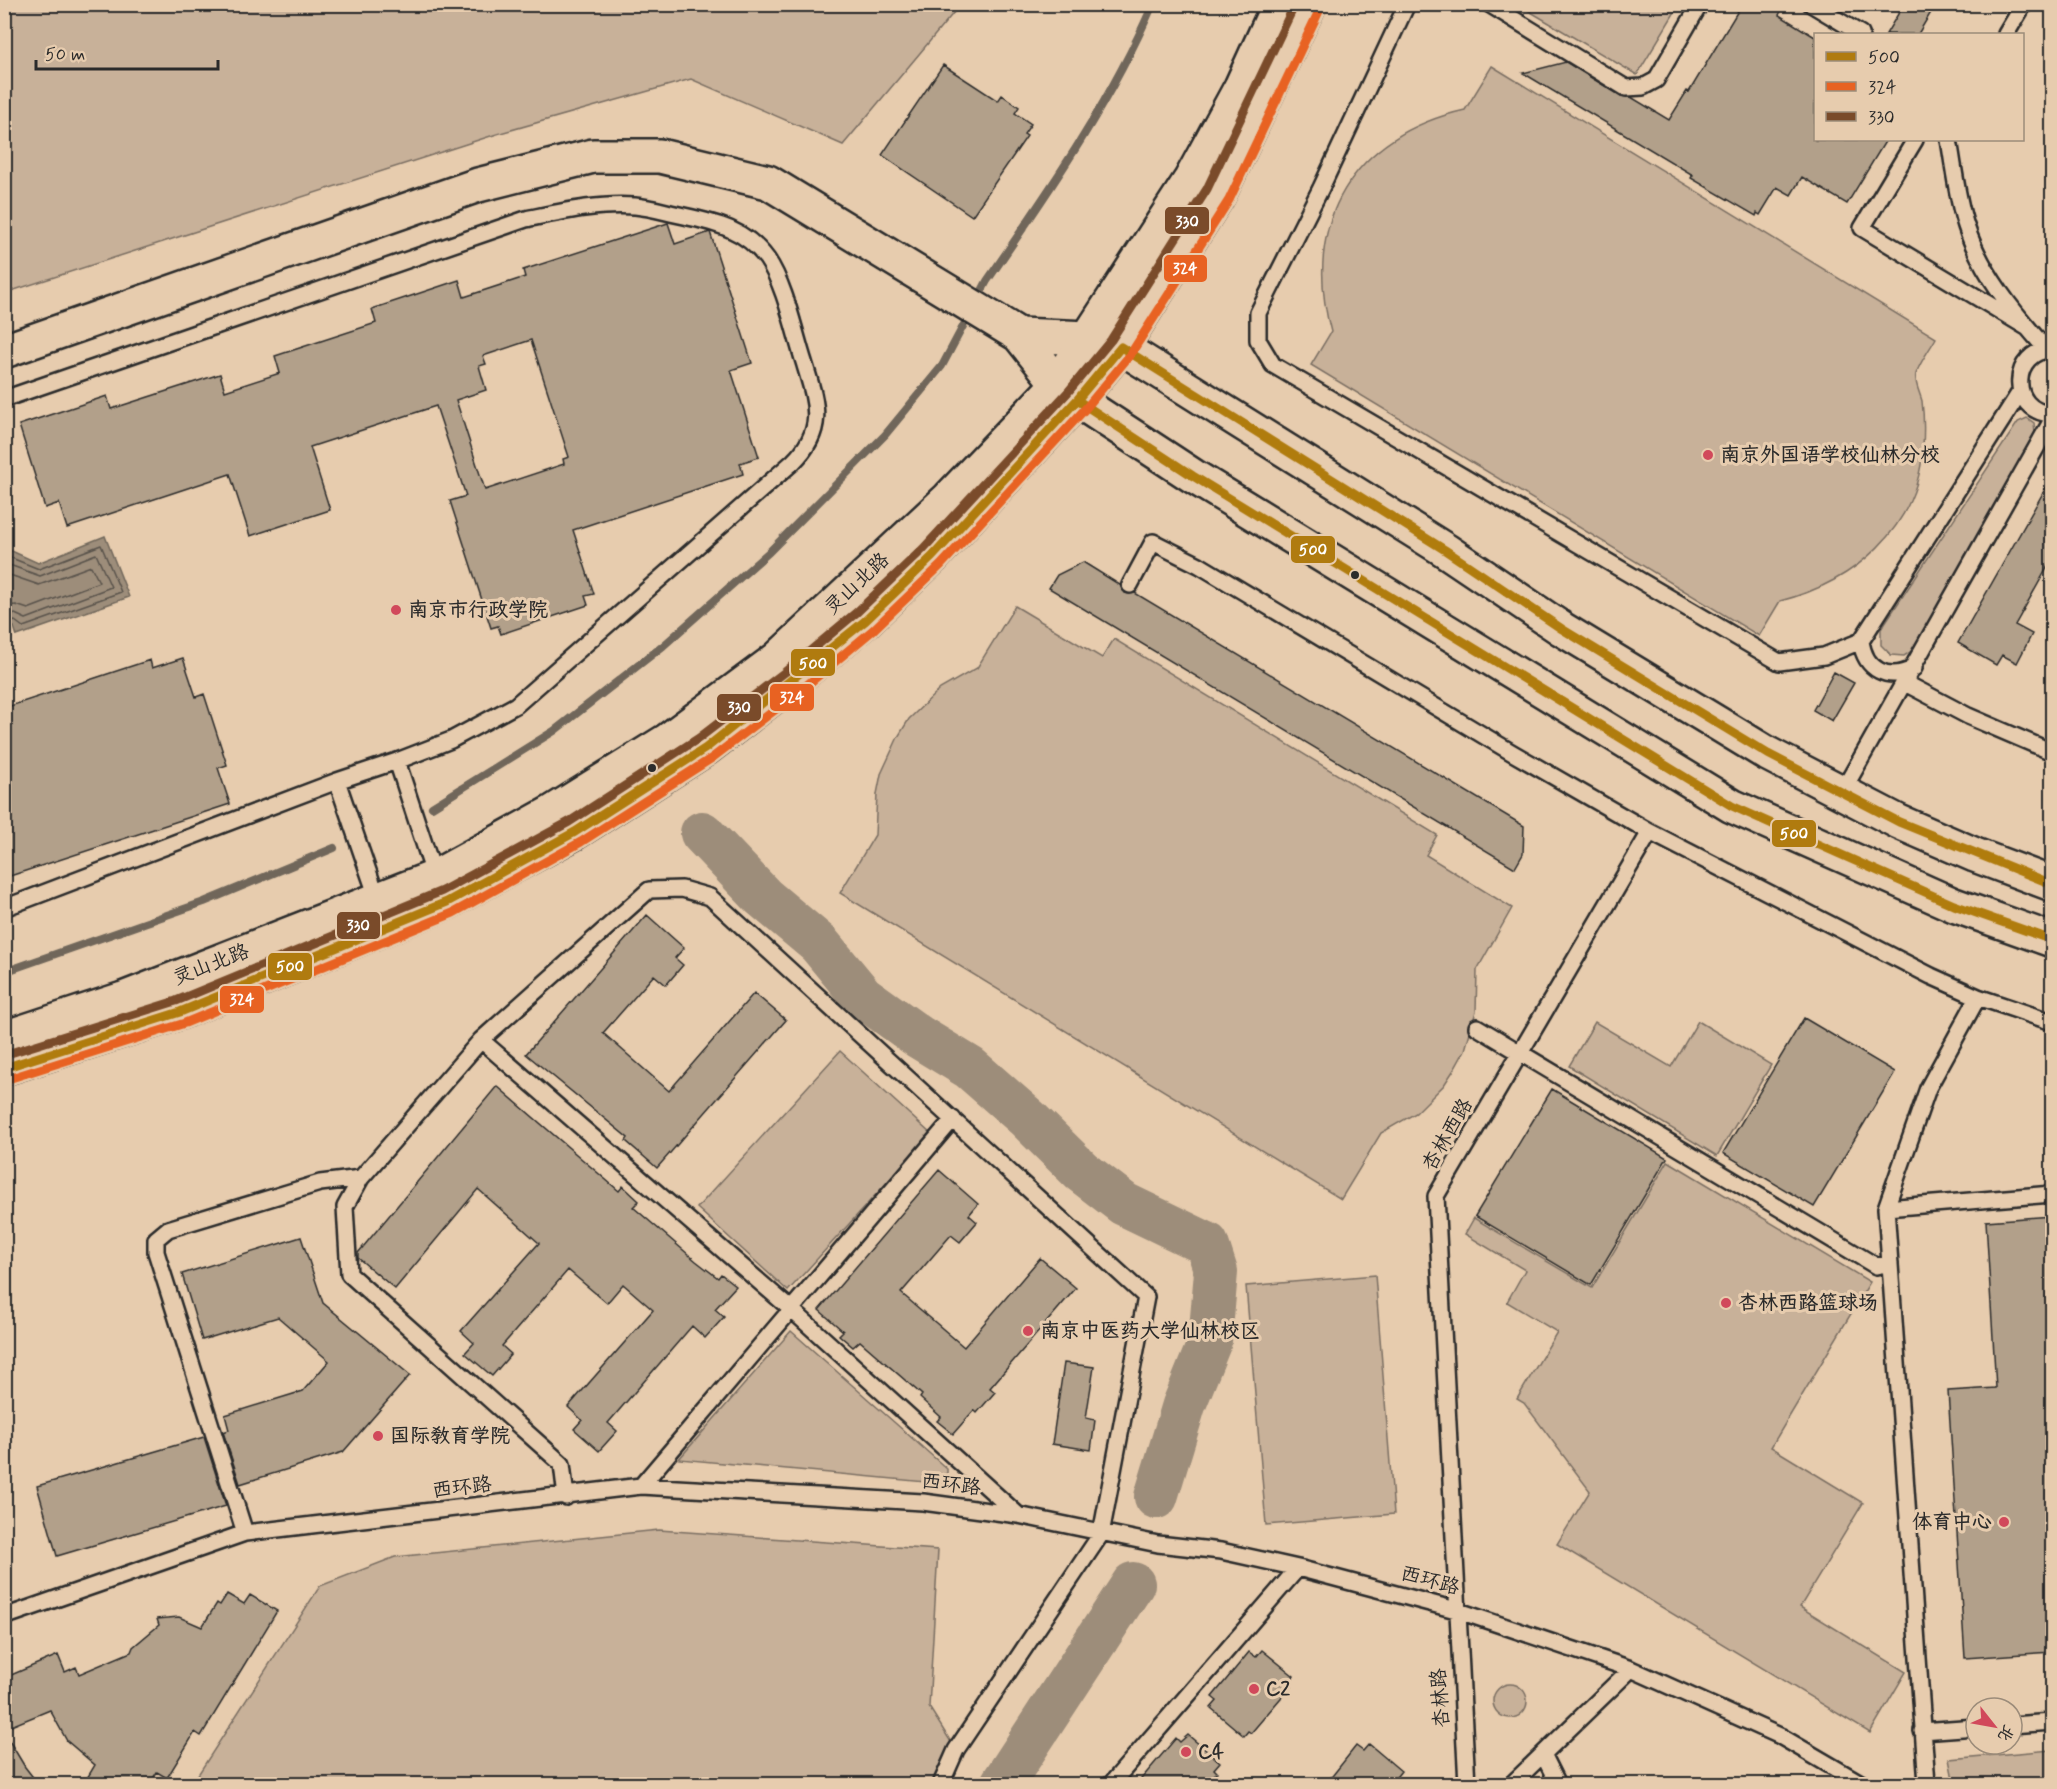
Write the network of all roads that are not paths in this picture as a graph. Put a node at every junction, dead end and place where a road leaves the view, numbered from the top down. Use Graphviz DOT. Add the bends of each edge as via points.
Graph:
graph roads {
  1 [pos="1279,4"];
  2 [pos="1309,4"];
  3 [pos="1407,4"];
  4 [pos="1489,4"];
  5 [pos="1700,4"];
  6 [pos="1811,4"];
  7 [pos="2024,4"];
  8 [pos="1859,33"];
  9 [pos="2007,33"];
  10 [pos="1914,141"];
  11 [pos="1949,141"];
  12 [pos="2028,328"];
  13 [pos="1019,335"];
  14 [pos="1088,338"];
  15 [pos="1121,346"];
  16 [pos="2050,350"];
  17 [pos="4,351"];
  18 [pos="1068,392"];
  19 [pos="2020,392"];
  20 [pos="4,399"];
  21 [pos="2052,414"];
  22 [pos="2052,420"];
  23 [pos="1130,585"];
  24 [pos="1861,641"];
  25 [pos="1914,668"];
  26 [pos="1905,683"];
  27 [pos="2052,752"];
  28 [pos="397,761"];
  29 [pos="337,781"];
  30 [pos="1841,794"];
  31 [pos="1650,832"];
  32 [pos="435,877"];
  33 [pos="2052,884"];
  34 [pos="378,900"];
  35 [pos="4,908"];
  36 [pos="2052,940"];
  37 [pos="1978,997"];
  38 [pos="2052,1022"];
  39 [pos="1477,1027"];
  40 [pos="4,1038"];
  41 [pos="481,1040"];
  42 [pos="1520,1054"];
  43 [pos="4,1068"];
  44 [pos="953,1119"];
  45 [pos="361,1178"];
  46 [pos="2052,1194"];
  47 [pos="1886,1208"];
  48 [pos="1890,1263"];
  49 [pos="792,1310"];
  50 [pos="641,1486"];
  51 [pos="566,1497"];
  52 [pos="1018,1515"];
  53 [pos="245,1533"];
  54 [pos="1101,1534"];
  55 [pos="1298,1568"];
  56 [pos="1456,1610"];
  57 [pos="4,1617"];
  58 [pos="1631,1669"];
  59 [pos="2052,1722"];
  60 [pos="2024,1724"];
  61 [pos="1964,1728"];
  62 [pos="1922,1731"];
  63 [pos="1543,1754"];
  64 [pos="940,1785"];
  65 [pos="1111,1785"];
  66 [pos="1467,1785"];
  67 [pos="1512,1785"];
  68 [pos="1558,1785"];
  69 [pos="1862,1785"];
  70 [pos="1928,1785"];
  1 -- 14 [label="street, 灵山北路" via="1241,87 1191,179"];
  2 -- 15 [label="street, 灵山北路" via="1218,195"];
  3 -- 24 [label="lane" via="1258,313 1258,340 1266,358 1779,662 1824,656"];
  4 -- 5 [label="lane" via="1626,88 1643,87 1656,80"];
  6 -- 8 [label="lane"];
  7 -- 9 [label="lane"];
  10 -- 12 [label="lane" via="1862,228"];
  11 -- 12 [label="lane" via="1966,226 1982,263"];
  12 -- 16 [label="lane"];
  13 -- 14 [label="street"];
  13 -- 17 [label="street" via="768,182 660,156 593,156 478,185"];
  13 -- 18 [label="street"];
  14 -- 15 [label="street"];
  14 -- 18 [label="street, 灵山北路"];
  15 -- 18 [label="street, 灵山北路"];
  15 -- 30 [label="street" via="1445,549 1562,629"];
  16 -- 19 [label="lane" via="2027,361 2019,381"];
  18 -- 32 [label="street, 灵山北路" via="777,659 668,740 551,813"];
  18 -- 36 [label="street" via="1193,476 1732,806 1944,901"];
  18 -- 43 [label="street, 灵山北路" via="932,557 865,621 706,748 575,832 447,903 180,1012"];
  19 -- 21 [label="lane" via="2034,410"];
  19 -- 24 [label="lane"];
  20 -- 28 [label="lane" via="526,219 583,209 635,206 719,224 741,234 759,249 776,274 816,401 815,425 807,446 516,705 451,740"];
  22 -- 25 [label="lane"];
  23 -- 31 [label="lane" via="1153,542 1200,565"];
  24 -- 25 [label="lane" via="1868,662 1876,670 1893,675"];
  25 -- 26 [label="lane"];
  26 -- 27 [label="lane" via="1968,716"];
  26 -- 30 [label="lane"];
  28 -- 29 [label="lane"];
  28 -- 32 [label="lane"];
  29 -- 34 [label="lane"];
  29 -- 35 [label="lane"];
  30 -- 33 [label="street" via="1975,855"];
  31 -- 37 [label="lane"];
  31 -- 42 [label="lane, 杏林西路"];
  32 -- 34 [label="street, 灵山北路"];
  34 -- 40 [label="street, 灵山北路" via="123,999"];
  37 -- 38 [label="lane"];
  37 -- 47 [label="lane" via="1928,1088"];
  39 -- 42 [label="lane"];
  41 -- 44 [label="lane" via="649,890 682,889 710,897"];
  41 -- 45 [label="lane"];
  41 -- 49 [label="lane"];
  42 -- 48 [label="lane" via="1876,1266"];
  42 -- 56 [label="lane, 杏林西路" via="1436,1196"];
  44 -- 49 [label="lane"];
  44 -- 54 [label="lane" via="1146,1297"];
  45 -- 51 [label="lane" via="345,1208 349,1274 562,1464"];
  45 -- 53 [label="lane" via="298,1189 168,1229 156,1239 156,1252"];
  46 -- 47 [label="lane"];
  47 -- 48 [label="lane"];
  48 -- 62 [label="lane"];
  49 -- 50 [label="lane"];
  49 -- 52 [label="lane"];
  50 -- 51 [label="lane, 西环路"];
  50 -- 52 [label="lane, 西环路" via="923,1502"];
  51 -- 53 [label="lane, 西环路"];
  52 -- 54 [label="lane, 西环路"];
  53 -- 57 [label="lane, 西环路"];
  54 -- 55 [label="lane, 西环路" via="1221,1551"];
  54 -- 64 [label="lane" via="956,1750"];
  55 -- 56 [label="lane, 西环路"];
  55 -- 65 [label="lane"];
  56 -- 58 [label="lane, 西环路"];
  56 -- 66 [label="lane, 杏林路"];
  58 -- 63 [label="lane"];
  58 -- 69 [label="lane, 西环路" via="1780,1736"];
  59 -- 60 [label="lane"];
  61 -- 62 [label="lane"];
  62 -- 70 [label="lane"];
  63 -- 67 [label="lane"];
  63 -- 68 [label="lane"];
}
